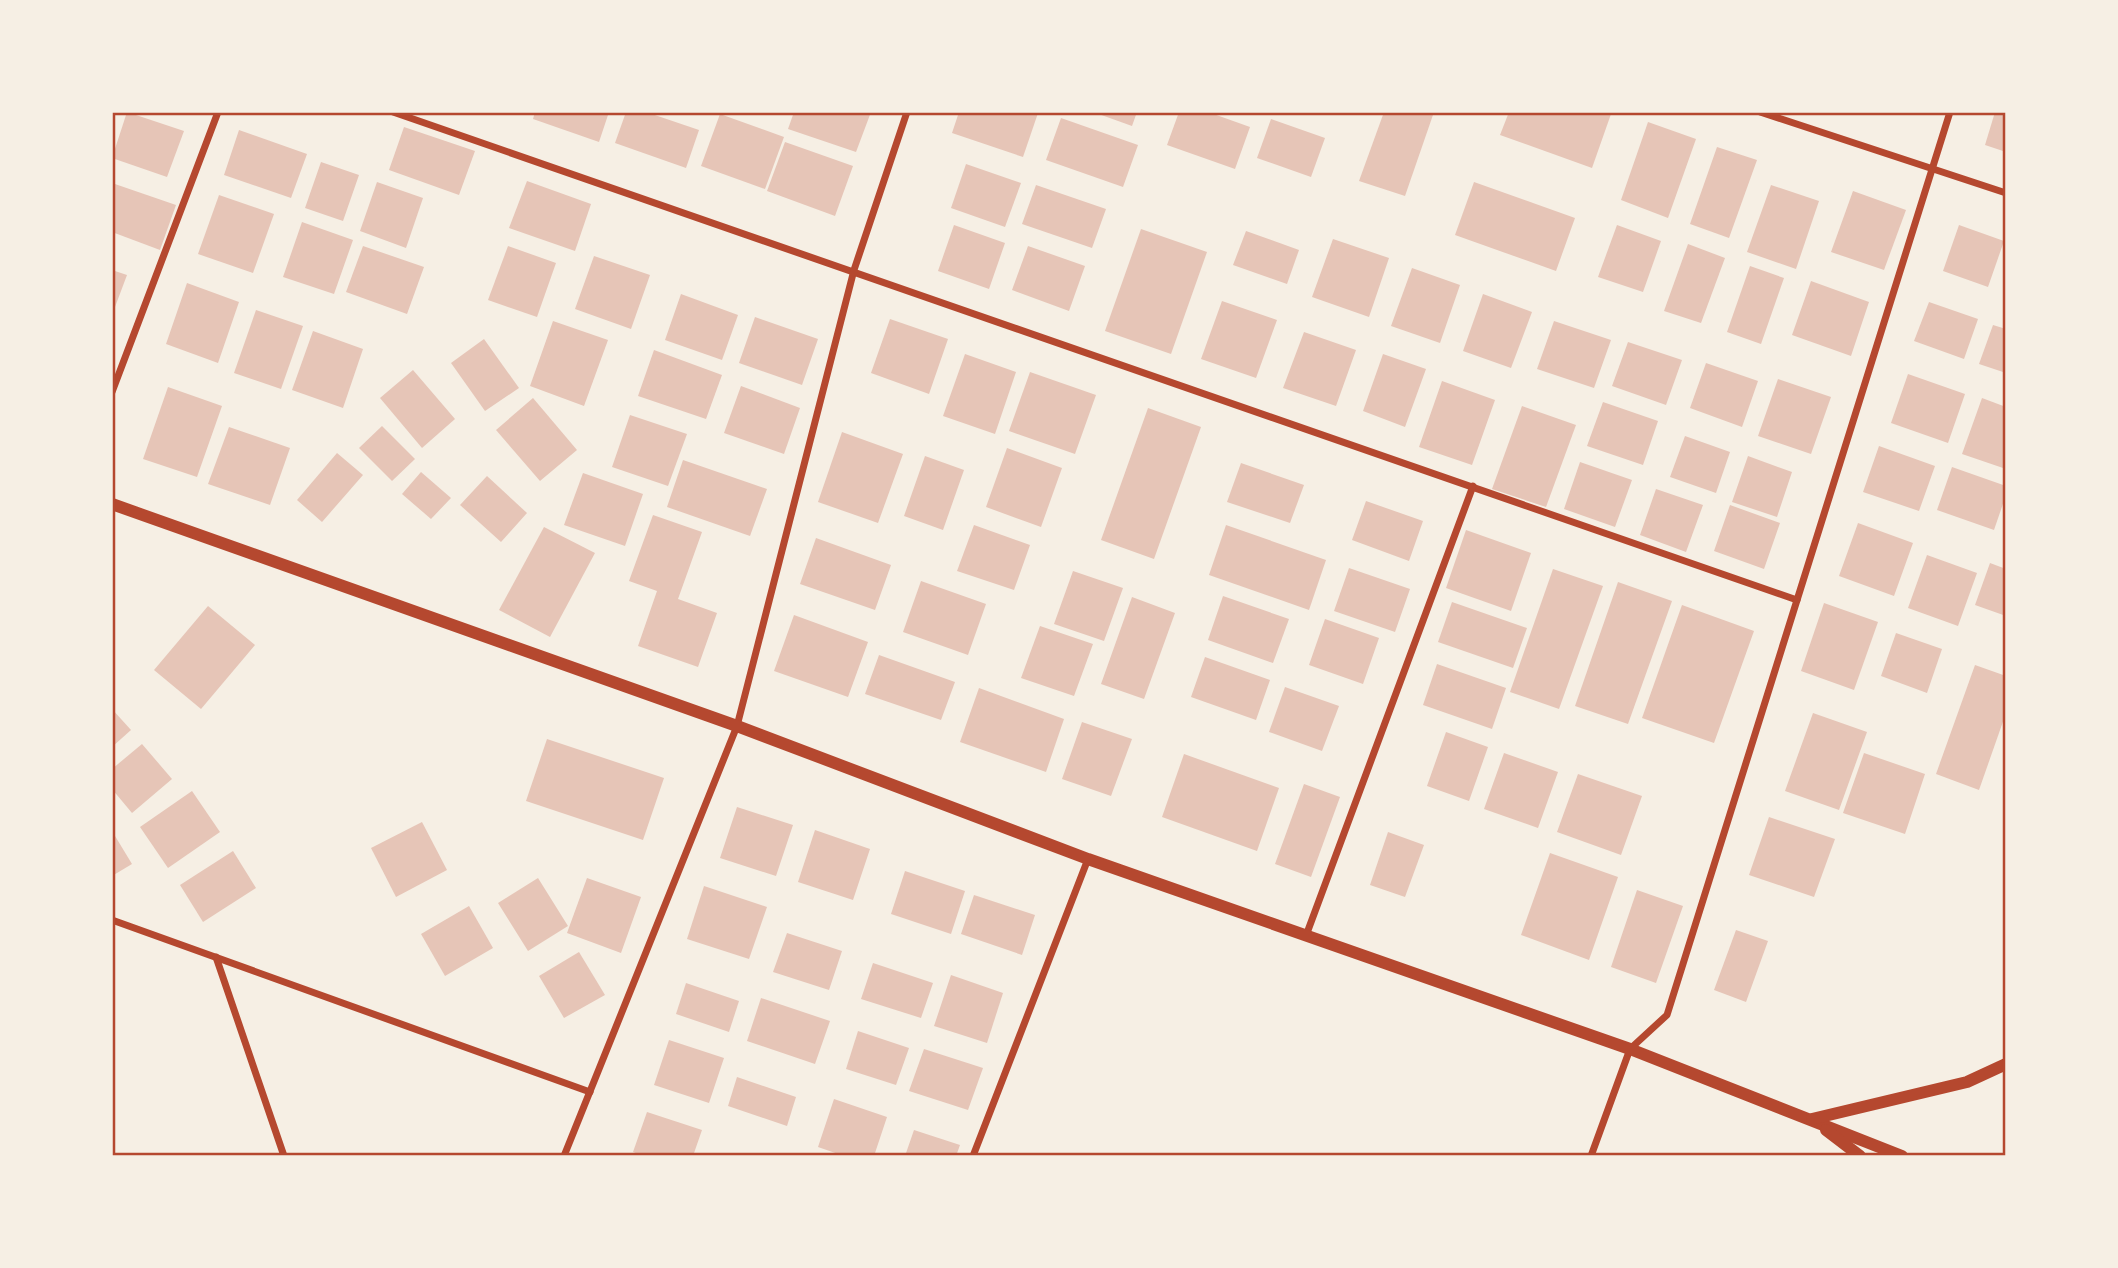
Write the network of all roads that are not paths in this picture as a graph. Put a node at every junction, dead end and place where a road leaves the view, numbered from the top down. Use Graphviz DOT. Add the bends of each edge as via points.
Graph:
graph roads {
  1 [pos="218,112"];
  2 [pos="393,112"];
  3 [pos="907,112"];
  4 [pos="1760,112"];
  5 [pos="1950,112"];
  6 [pos="1932,167"];
  7 [pos="2006,193"];
  8 [pos="854,270"];
  9 [pos="112,392"];
  10 [pos="1473,486"];
  11 [pos="112,504"];
  12 [pos="1797,600"];
  13 [pos="737,726"];
  14 [pos="1088,859"];
  15 [pos="112,920"];
  16 [pos="1307,933"];
  17 [pos="216,957"];
  18 [pos="1630,1049"];
  19 [pos="2006,1064"];
  20 [pos="590,1092"];
  21 [pos="1812,1119"];
  22 [pos="284,1156"];
  23 [pos="564,1156"];
  24 [pos="973,1156"];
  25 [pos="1591,1156"];
  26 [pos="1860,1156"];
  27 [pos="1902,1156"];
  1 -- 9 [label="street"];
  2 -- 8 [label="street"];
  3 -- 8 [label="street"];
  4 -- 6 [label="street"];
  5 -- 6 [label="street"];
  6 -- 7 [label="street"];
  6 -- 12 [label="street"];
  8 -- 10 [label="street"];
  8 -- 13 [label="street"];
  10 -- 12 [label="street"];
  10 -- 16 [label="street"];
  11 -- 13 [label="street"];
  12 -- 18 [label="street" via="1667,1015"];
  13 -- 14 [label="street"];
  13 -- 20 [label="street"];
  14 -- 16 [label="street"];
  14 -- 24 [label="street"];
  15 -- 17 [label="street"];
  16 -- 18 [label="street"];
  17 -- 20 [label="street"];
  17 -- 22 [label="street"];
  18 -- 21 [label="street"];
  18 -- 25 [label="street"];
  19 -- 21 [label="street" via="1967,1082"];
  20 -- 23 [label="street"];
  21 -- 26 [label="street"];
  21 -- 27 [label="street"];
}
